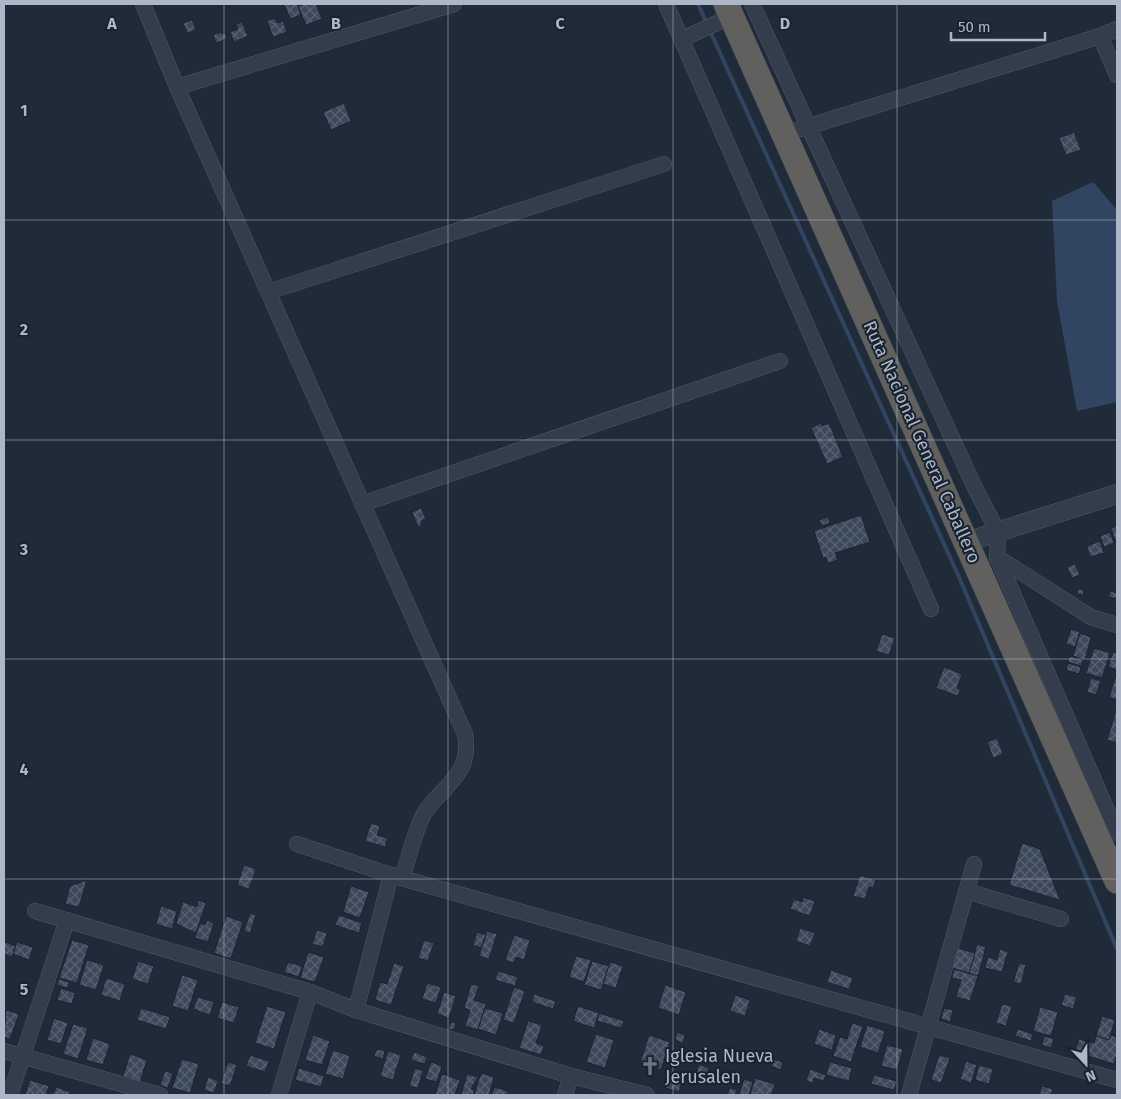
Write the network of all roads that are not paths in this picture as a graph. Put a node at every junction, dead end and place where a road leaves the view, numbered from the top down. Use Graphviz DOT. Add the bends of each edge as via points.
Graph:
graph roads {
  1 [pos="143,4"];
  2 [pos="454,4"];
  3 [pos="666,4"];
  4 [pos="732,12"];
  5 [pos="1117,29"];
  6 [pos="1100,36"];
  7 [pos="687,37"];
  8 [pos="1117,75"];
  9 [pos="178,88"];
  10 [pos="809,127"];
  11 [pos="784,134"];
  12 [pos="664,164"];
  13 [pos="268,292"];
  14 [pos="780,360"];
  15 [pos="1117,494"];
  16 [pos="362,504"];
  17 [pos="998,532"];
  18 [pos="966,542"];
  19 [pos="997,557"];
  20 [pos="931,609"];
  21 [pos="996,610"];
  22 [pos="1117,625"];
  23 [pos="1117,833"];
  24 [pos="297,844"];
  25 [pos="974,864"];
  26 [pos="396,877"];
  27 [pos="1117,880"];
  28 [pos="966,891"];
  29 [pos="35,910"];
  30 [pos="67,920"];
  31 [pos="1060,920"];
  32 [pos="310,992"];
  33 [pos="356,1010"];
  34 [pos="929,1025"];
  35 [pos="4,1051"];
  36 [pos="22,1057"];
  37 [pos="571,1076"];
  38 [pos="1117,1080"];
  39 [pos="10,1095"];
  40 [pos="160,1095"];
  41 [pos="278,1095"];
  42 [pos="566,1095"];
  43 [pos="647,1095"];
  44 [pos="909,1095"];
  1 -- 9 [label="street"];
  2 -- 9 [label="street"];
  3 -- 7 [label="street"];
  4 -- 7 [label="street"];
  4 -- 10 [label="street"];
  4 -- 11 [label="highway, Ruta Nacional General Caballero"];
  5 -- 6 [label="street"];
  6 -- 8 [label="street"];
  6 -- 10 [label="street"];
  7 -- 20 [label="street"];
  9 -- 13 [label="street"];
  10 -- 11 [label="street"];
  10 -- 17 [label="street"];
  11 -- 18 [label="highway, Ruta Nacional General Caballero"];
  12 -- 13 [label="street"];
  13 -- 16 [label="street"];
  14 -- 16 [label="street"];
  15 -- 17 [label="street"];
  16 -- 26 [label="street" via="465,734 468,750 458,776 424,813"];
  17 -- 18 [label="street"];
  17 -- 19 [label="street"];
  18 -- 21 [label="highway, Ruta Nacional General Caballero"];
  19 -- 21 [label="street"];
  19 -- 22 [label="street" via="1091,617"];
  19 -- 23 [label="street"];
  21 -- 27 [label="highway, Ruta Nacional General Caballero"];
  24 -- 26 [label="street"];
  25 -- 28 [label="street"];
  26 -- 33 [label="street"];
  26 -- 34 [label="street"];
  28 -- 31 [label="street"];
  28 -- 34 [label="street"];
  29 -- 30 [label="street"];
  30 -- 32 [label="street"];
  30 -- 36 [label="street"];
  32 -- 33 [label="street"];
  32 -- 41 [label="street"];
  33 -- 37 [label="street"];
  34 -- 38 [label="street"];
  34 -- 44 [label="street"];
  35 -- 36 [label="street"];
  36 -- 39 [label="street"];
  36 -- 40 [label="street"];
  37 -- 42 [label="street"];
  37 -- 43 [label="street"];
}
